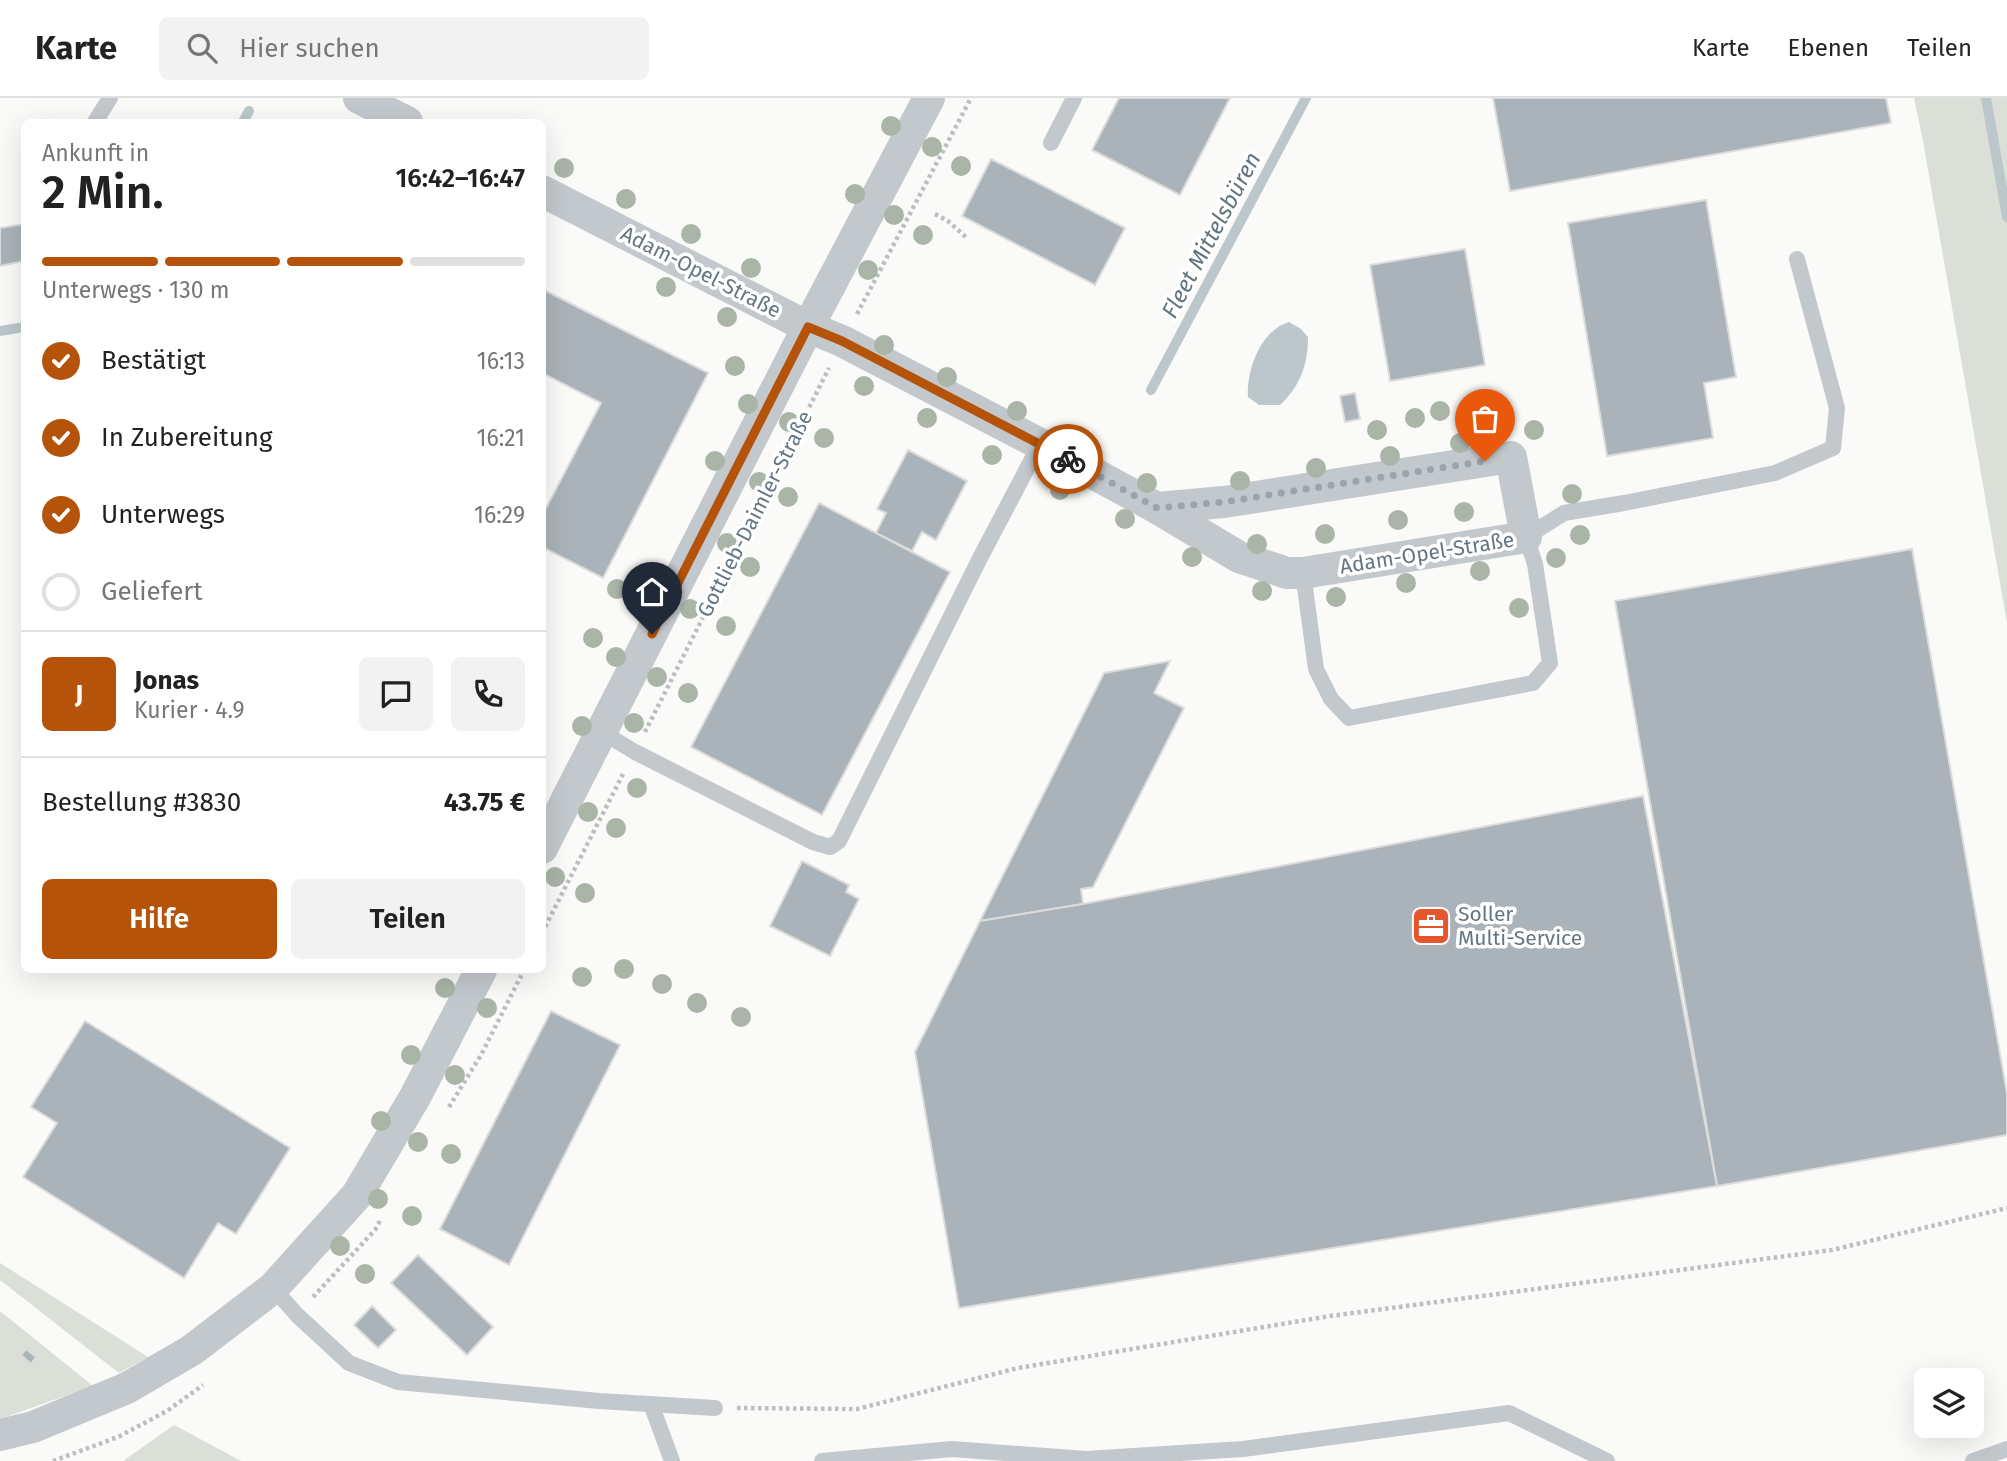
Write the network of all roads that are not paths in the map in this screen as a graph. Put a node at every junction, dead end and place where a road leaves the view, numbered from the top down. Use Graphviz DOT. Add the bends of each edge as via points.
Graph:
graph roads {
  1 [pos="110,98"];
  2 [pos="359,98"];
  3 [pos="929,98"];
  4 [pos="1074,98"];
  5 [pos="97,119"];
  6 [pos="401,119"];
  7 [pos="1051,143"];
  8 [pos="546,193"];
  9 [pos="1797,259"];
  10 [pos="808,327"];
  11 [pos="1040,444"];
  12 [pos="1157,508"];
  13 [pos="1525,537"];
  14 [pos="1303,573"];
  15 [pos="602,732"];
  16 [pos="546,840"];
  17 [pos="479,973"];
  18 [pos="273,1288"];
  19 [pos="651,1404"];
  20 [pos="715,1408"];
  21 [pos="0,1435"];
  22 [pos="2007,1449"];
  23 [pos="672,1461"];
  24 [pos="822,1461"];
  25 [pos="1607,1461"];
  26 [pos="1973,1461"];
  1 -- 5 [label="lane"];
  2 -- 6 [label="street"];
  3 -- 10 [label="street, Gottlieb-Daimler-Straße"];
  4 -- 7 [label="lane"];
  8 -- 10 [label="street, Adam-Opel-Straße"];
  9 -- 13 [label="lane" via="1837,408 1833,448 1775,473 1564,513"];
  10 -- 11 [label="street, Adam-Opel-Straße"];
  10 -- 15 [label="street, Gottlieb-Daimler-Straße"];
  11 -- 12 [label="street, Adam-Opel-Straße"];
  11 -- 15 [label="lane" via="839,841 830,847"];
  12 -- 13 [label="street, Adam-Opel-Straße" via="1224,502 1511,457"];
  12 -- 14 [label="street, Adam-Opel-Straße" via="1239,557 1287,573"];
  13 -- 14 [label="street, Adam-Opel-Straße"];
  13 -- 14 [label="lane" via="1535,564 1550,663 1533,682 1349,718 1331,699 1316,670"];
  15 -- 16 [label="street, Gottlieb-Daimler-Straße"];
  17 -- 18 [label="street" via="415,1097 356,1195"];
  18 -- 19 [label="lane" via="349,1363 398,1382"];
  18 -- 21 [label="street" via="192,1350 127,1388 33,1427"];
  19 -- 20 [label="lane"];
  19 -- 23 [label="lane"];
  22 -- 26 [label="lane"];
  24 -- 25 [label="lane" via="952,1449 1086,1458 1243,1449 1509,1413"];
}
